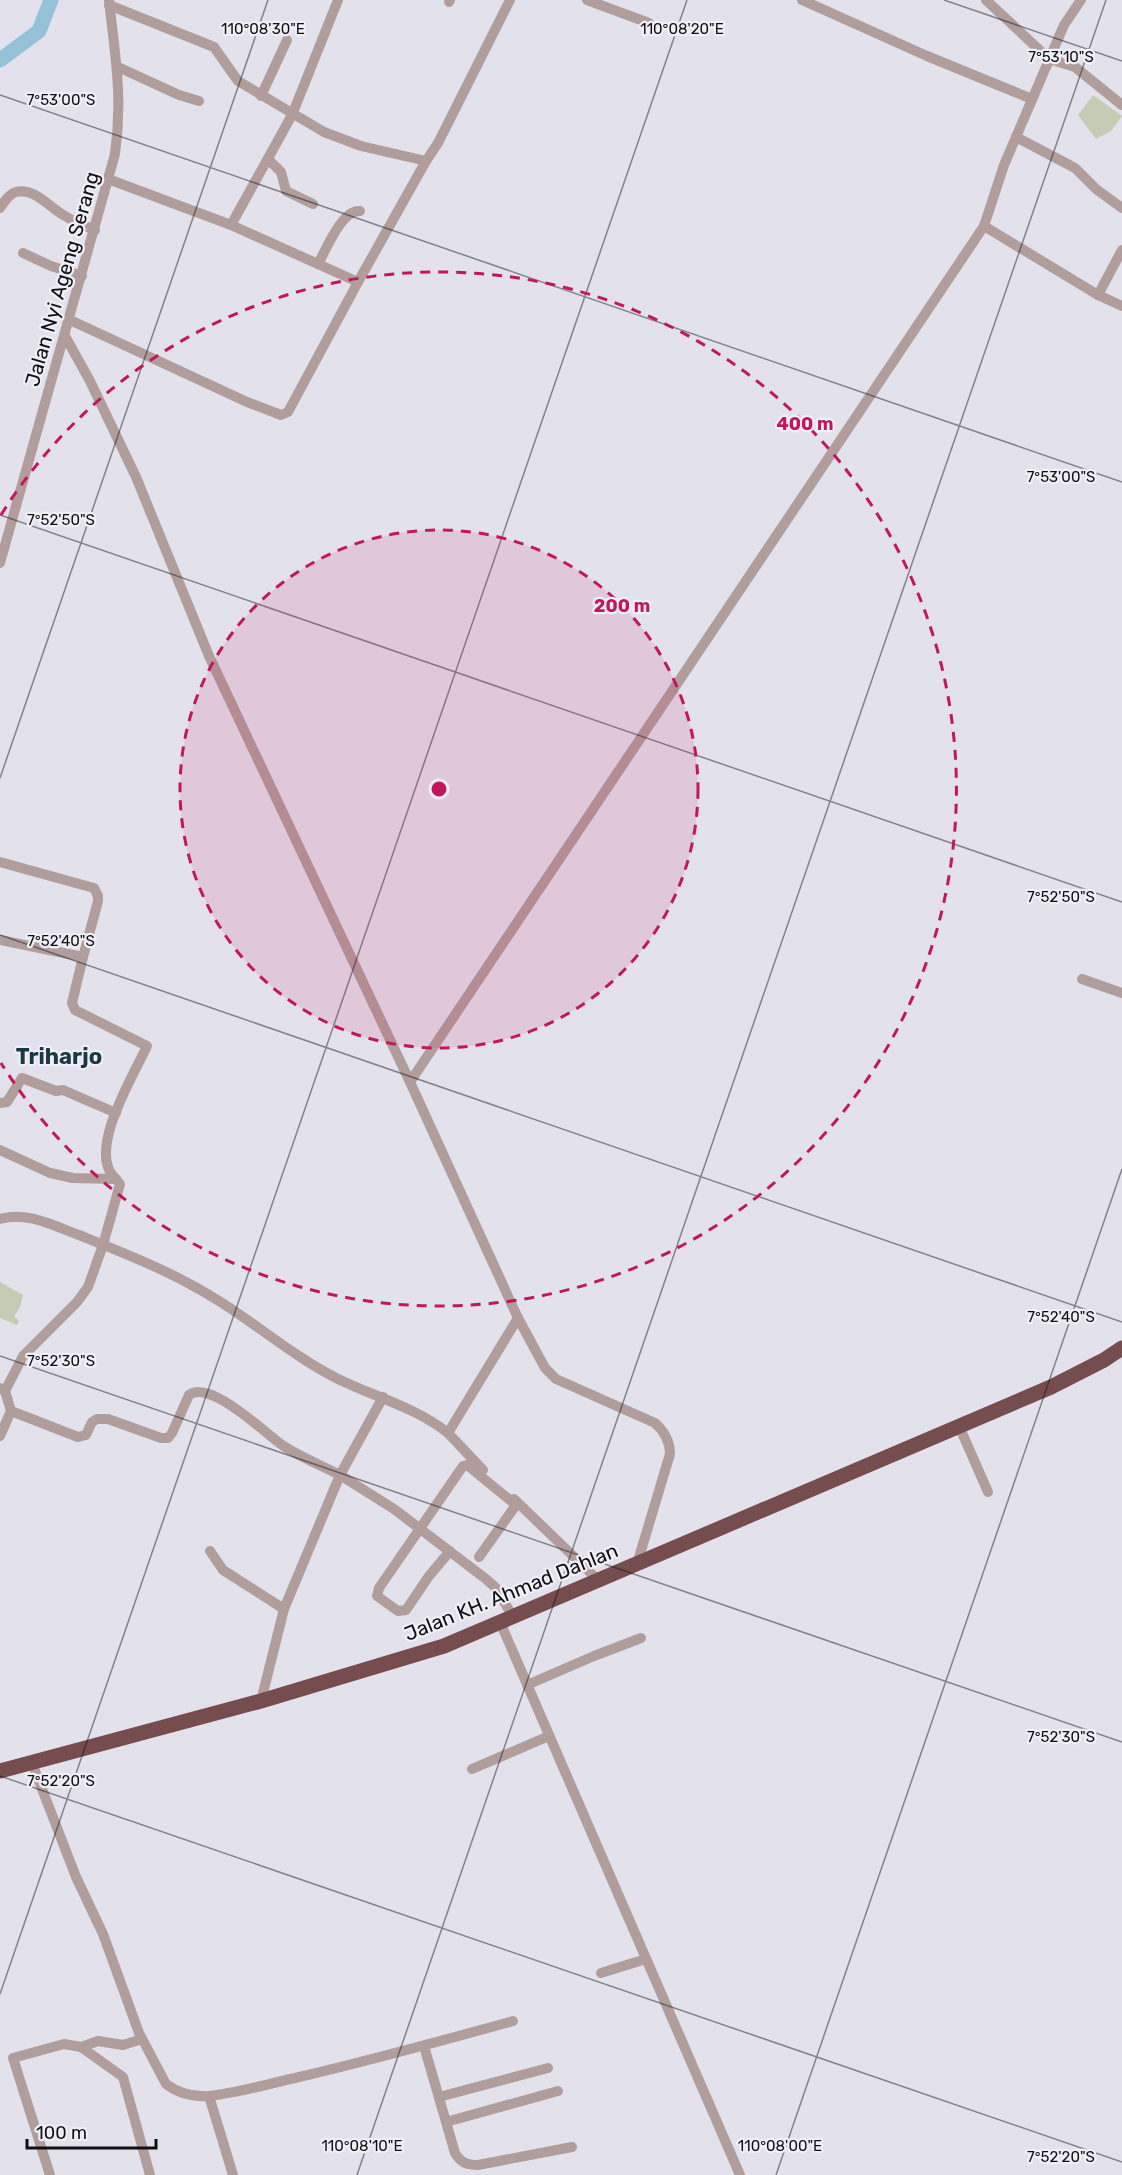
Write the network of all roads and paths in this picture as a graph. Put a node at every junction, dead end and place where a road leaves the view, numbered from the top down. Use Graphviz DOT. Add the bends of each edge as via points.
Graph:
graph roads {
  1 [pos="338,0"];
  2 [pos="510,0"];
  3 [pos="586,0"];
  4 [pos="802,0"];
  5 [pos="986,0"];
  6 [pos="1081,0"];
  7 [pos="109,2"];
  8 [pos="649,23"];
  9 [pos="287,40"];
  10 [pos="1049,59"];
  11 [pos="118,67"];
  12 [pos="261,96"];
  13 [pos="1032,99"];
  14 [pos="199,101"];
  15 [pos="1122,105"];
  16 [pos="292,115"];
  17 [pos="1022,140"];
  18 [pos="268,159"];
  19 [pos="426,161"];
  20 [pos="108,179"];
  21 [pos="313,204"];
  22 [pos="0,208"];
  23 [pos="1122,208"];
  24 [pos="360,211"];
  25 [pos="231,225"];
  26 [pos="984,226"];
  27 [pos="95,230"];
  28 [pos="1122,250"];
  29 [pos="23,253"];
  30 [pos="318,264"];
  31 [pos="82,276"];
  32 [pos="358,282"];
  33 [pos="1098,295"];
  34 [pos="1122,306"];
  35 [pos="70,320"];
  36 [pos="65,336"];
  37 [pos="1,558"];
  38 [pos="0,862"];
  39 [pos="0,940"];
  40 [pos="83,957"];
  41 [pos="1082,979"];
  42 [pos="1122,993"];
  43 [pos="410,1082"];
  44 [pos="0,1104"];
  45 [pos="116,1113"];
  46 [pos="0,1150"];
  47 [pos="116,1179"];
  48 [pos="0,1219"];
  49 [pos="103,1245"];
  50 [pos="518,1318"];
  51 [pos="1120,1343"];
  52 [pos="2,1389"];
  53 [pos="383,1397"];
  54 [pos="11,1411"];
  55 [pos="960,1428"];
  56 [pos="448,1433"];
  57 [pos="0,1436"];
  58 [pos="340,1475"];
  59 [pos="988,1492"];
  60 [pos="421,1529"];
  61 [pos="210,1551"];
  62 [pos="450,1551"];
  63 [pos="479,1557"];
  64 [pos="637,1564"];
  65 [pos="598,1580"];
  66 [pos="284,1609"];
  67 [pos="507,1619"];
  68 [pos="642,1638"];
  69 [pos="527,1685"];
  70 [pos="261,1701"];
  71 [pos="549,1736"];
  72 [pos="32,1763"];
  73 [pos="472,1769"];
  74 [pos="0,1771"];
  75 [pos="646,1959"];
  76 [pos="601,1973"];
  77 [pos="513,2021"];
  78 [pos="142,2039"];
  79 [pos="82,2046"];
  80 [pos="424,2046"];
  81 [pos="548,2068"];
  82 [pos="558,2091"];
  83 [pos="209,2096"];
  84 [pos="439,2097"];
  85 [pos="446,2122"];
  86 [pos="572,2147"];
  87 [pos="736,2174"];
  88 [pos="50,2175"];
  89 [pos="150,2175"];
  90 [pos="233,2175"];
  1 -- 16 [label="street"];
  2 -- 19 [label="street"];
  3 -- 8 [label="street"];
  4 -- 13 [label="street"];
  5 -- 10 [label="street"];
  6 -- 10 [label="street" via="1064,25"];
  7 -- 11 [label="street, Jalan Nyi Ageng Serang"];
  7 -- 12 [label="street" via="214,47 233,77"];
  9 -- 12 [label="street"];
  10 -- 13 [label="street"];
  10 -- 15 [label="street" via="1076,67"];
  11 -- 14 [label="street"];
  11 -- 20 [label="street, Jalan Nyi Ageng Serang" via="118,132"];
  12 -- 16 [label="street"];
  13 -- 17 [label="street"];
  16 -- 18 [label="street"];
  16 -- 19 [label="street" via="347,142"];
  17 -- 23 [label="street" via="1075,168"];
  17 -- 26 [label="street" via="1004,165"];
  18 -- 21 [label="street" via="281,172 286,191"];
  18 -- 25 [label="street"];
  19 -- 32 [label="street"];
  20 -- 25 [label="street"];
  20 -- 27 [label="street, Jalan Nyi Ageng Serang"];
  22 -- 27 [label="street" via="9,196 24,191"];
  24 -- 30 [label="street" via="346,216"];
  25 -- 30 [label="street"];
  26 -- 33 [label="street"];
  26 -- 43 [label="street"];
  27 -- 31 [label="street, Jalan Nyi Ageng Serang"];
  28 -- 33 [label="street"];
  29 -- 31 [label="street"];
  30 -- 32 [label="street"];
  31 -- 35 [label="street, Jalan Nyi Ageng Serang"];
  32 -- 35 [label="street" via="288,412 281,415"];
  33 -- 34 [label="street"];
  35 -- 36 [label="street, Jalan Nyi Ageng Serang"];
  36 -- 37 [label="street, Jalan Nyi Ageng Serang"];
  36 -- 43 [label="street" via="136,477 209,656"];
  38 -- 40 [label="street" via="94,888 98,901"];
  39 -- 40 [label="street"];
  40 -- 45 [label="street" via="72,1003 75,1010 147,1046"];
  41 -- 42 [label="street"];
  43 -- 50 [label="street"];
  44 -- 45 [label="street" via="7,1102 22,1078 63,1090"];
  45 -- 47 [label="street" via="105,1148 108,1169"];
  46 -- 47 [label="street" via="50,1173"];
  47 -- 49 [label="street" via="120,1189"];
  48 -- 49 [label="street" via="32,1218"];
  49 -- 52 [label="street" via="88,1287 23,1356"];
  49 -- 53 [label="street" via="171,1273 337,1378"];
  50 -- 56 [label="street"];
  50 -- 64 [label="street" via="550,1374 655,1423 668,1442 670,1454"];
  51 -- 55 [label="highway, Jalan KH. Ahmad Dahlan" via="1009,1398"];
  52 -- 54 [label="street"];
  53 -- 56 [label="street"];
  53 -- 58 [label="street"];
  54 -- 57 [label="street"];
  54 -- 58 [label="street" via="78,1437 86,1435 93,1422 103,1418 168,1438 189,1395 200,1392 231,1404 284,1446"];
  55 -- 59 [label="street"];
  55 -- 64 [label="highway, Jalan KH. Ahmad Dahlan"];
  56 -- 65 [label="street"];
  58 -- 60 [label="street"];
  58 -- 66 [label="street"];
  60 -- 62 [label="street"];
  60 -- 62 [label="street" via="379,1588 379,1598 398,1611 406,1610"];
  60 -- 63 [label="street" via="467,1465 516,1505"];
  61 -- 66 [label="street" via="223,1570"];
  62 -- 67 [label="street" via="496,1588"];
  64 -- 65 [label="highway, Jalan KH. Ahmad Dahlan"];
  65 -- 67 [label="highway, Jalan KH. Ahmad Dahlan"];
  66 -- 70 [label="street"];
  67 -- 69 [label="street"];
  67 -- 70 [label="highway, Jalan KH. Ahmad Dahlan" via="444,1646"];
  68 -- 69 [label="street"];
  69 -- 71 [label="street"];
  70 -- 72 [label="highway, Jalan KH. Ahmad Dahlan"];
  71 -- 73 [label="street"];
  71 -- 75 [label="street"];
  72 -- 74 [label="highway, Jalan KH. Ahmad Dahlan"];
  72 -- 78 [label="street"];
  75 -- 76 [label="street"];
  75 -- 87 [label="street"];
  77 -- 80 [label="street"];
  78 -- 79 [label="street" via="123,2045 95,2042"];
  78 -- 83 [label="street" via="166,2084 178,2091"];
  79 -- 88 [label="street" via="63,2044 13,2058"];
  79 -- 89 [label="street" via="123,2077"];
  80 -- 83 [label="street"];
  80 -- 84 [label="street"];
  81 -- 84 [label="street"];
  82 -- 85 [label="street"];
  83 -- 90 [label="street"];
  84 -- 85 [label="street"];
  85 -- 86 [label="street" via="459,2160 471,2165"];
}
